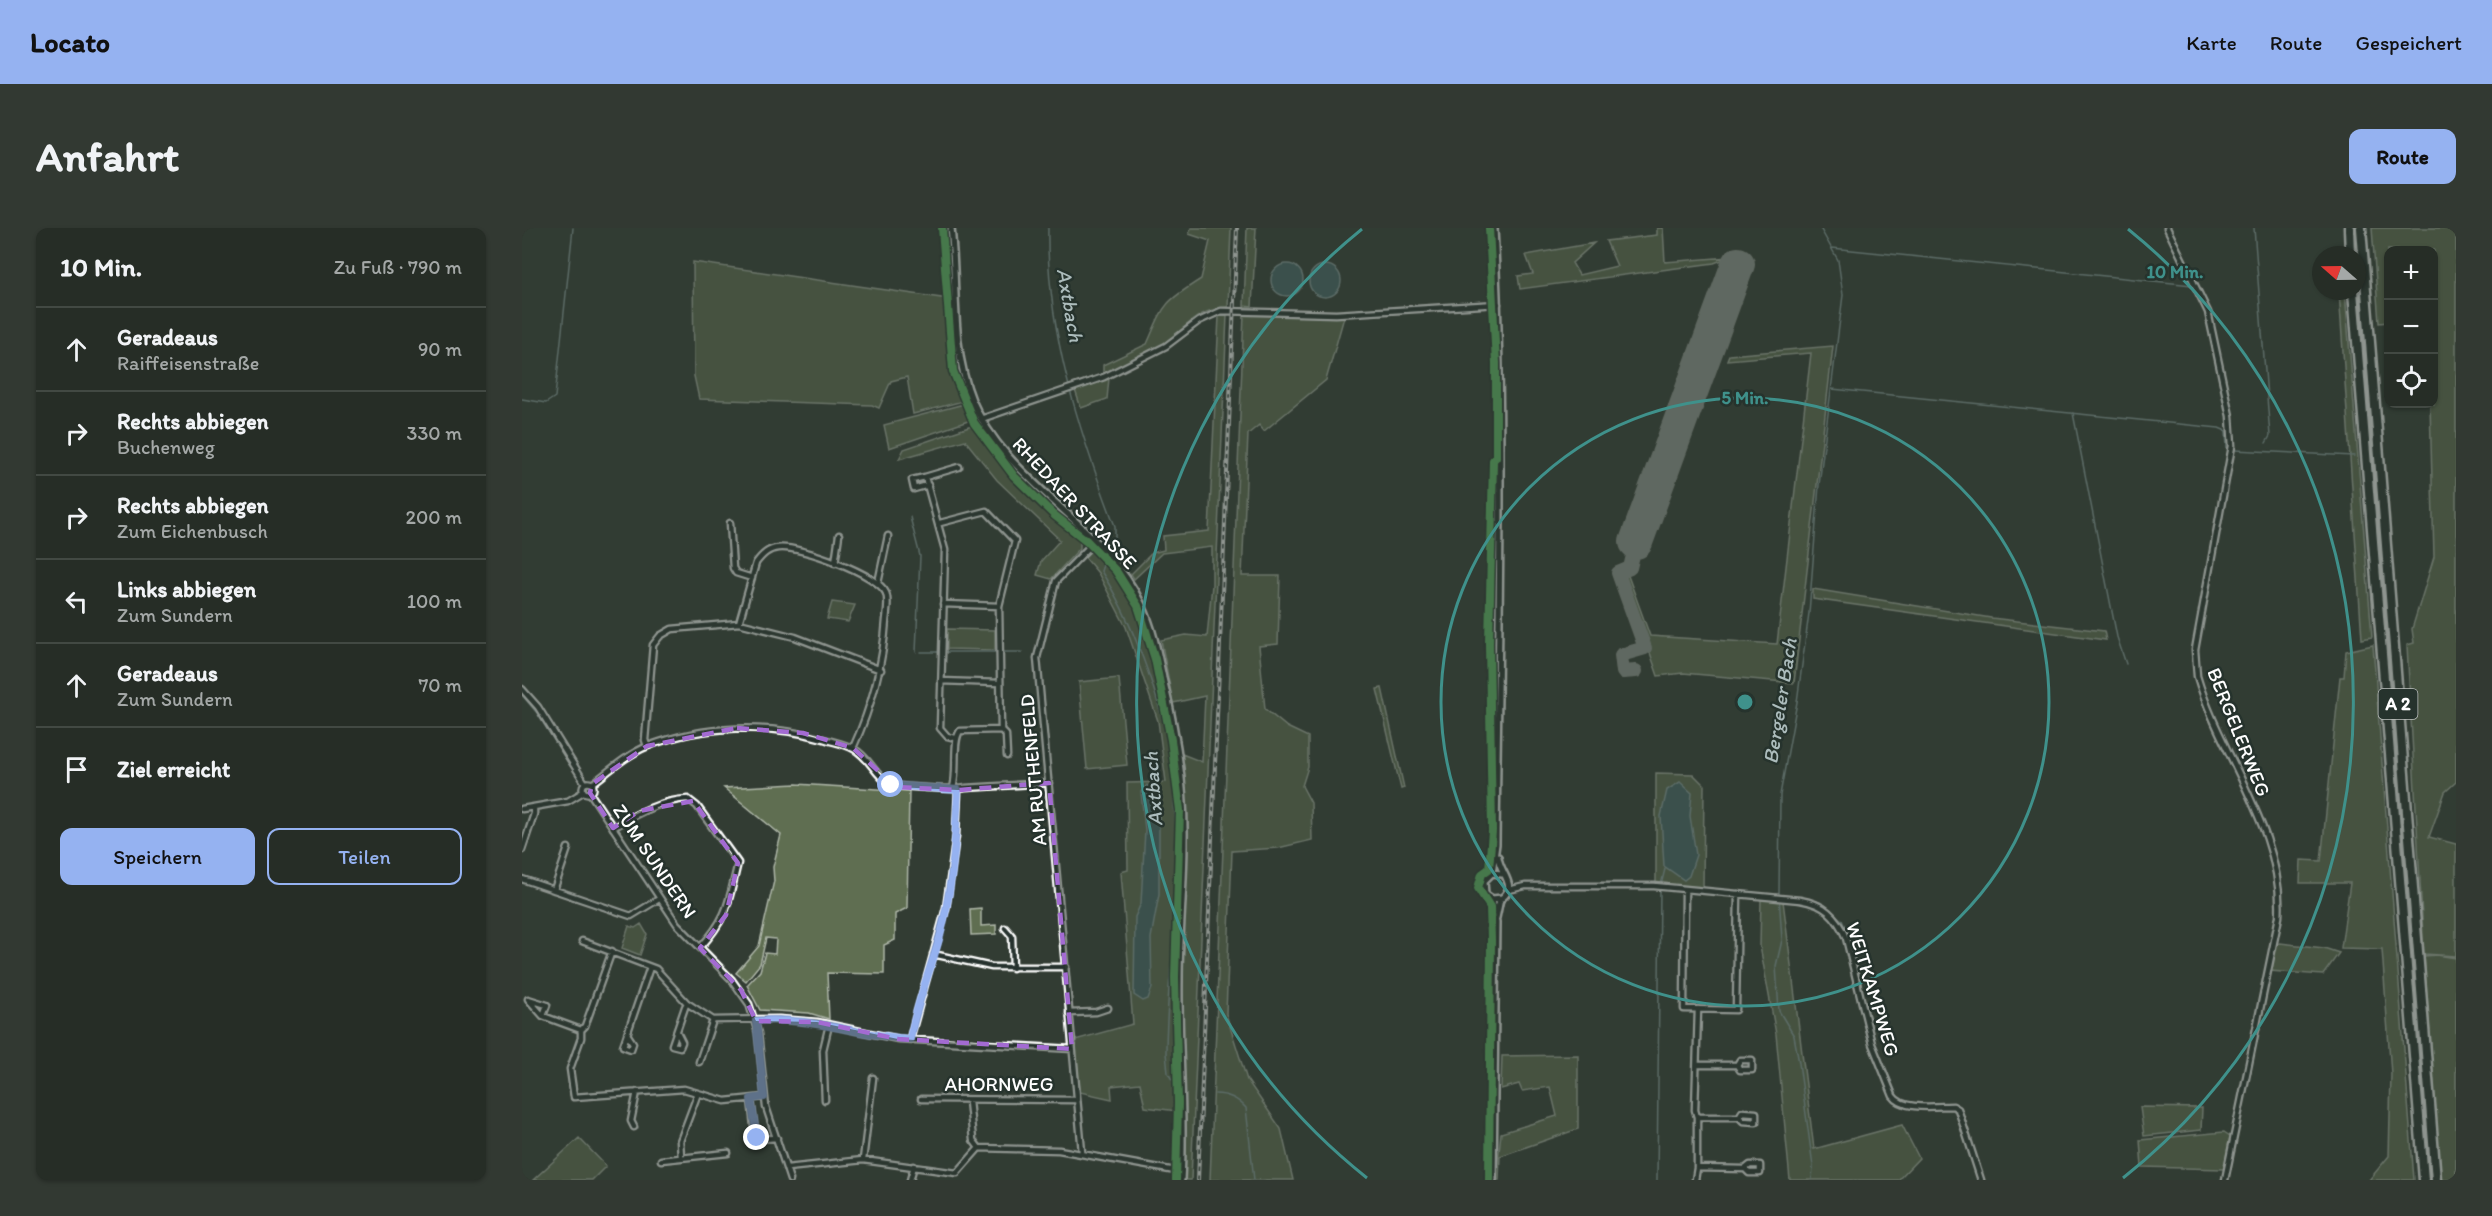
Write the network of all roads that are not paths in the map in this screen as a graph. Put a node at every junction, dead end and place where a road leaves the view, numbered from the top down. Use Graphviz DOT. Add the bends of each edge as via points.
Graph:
graph roads {
  1 [pos="951,228"];
  2 [pos="1494,228"];
  3 [pos="2167,228"];
  4 [pos="2349,228"];
  5 [pos="2361,228"];
  6 [pos="2350,246"];
  7 [pos="2354,300"];
  8 [pos="1498,304"];
  9 [pos="981,420"];
  10 [pos="959,467"];
  11 [pos="925,477"];
  12 [pos="927,485"];
  13 [pos="940,523"];
  14 [pos="730,524"];
  15 [pos="839,535"];
  16 [pos="888,536"];
  17 [pos="1094,542"];
  18 [pos="835,563"];
  19 [pos="752,578"];
  20 [pos="878,583"];
  21 [pos="943,604"];
  22 [pos="999,606"];
  23 [pos="739,623"];
  24 [pos="881,670"];
  25 [pos="941,681"];
  26 [pos="999,683"];
  27 [pos="522,689"];
  28 [pos="1001,730"];
  29 [pos="955,738"];
  30 [pos="647,746"];
  31 [pos="853,748"];
  32 [pos="1007,756"];
  33 [pos="957,776"];
  34 [pos="585,783"];
  35 [pos="1049,783"];
  36 [pos="592,784"];
  37 [pos="958,789"];
  38 [pos="584,792"];
  39 [pos="590,793"];
  40 [pos="534,807"];
  41 [pos="522,809"];
  42 [pos="614,828"];
  43 [pos="1496,844"];
  44 [pos="568,848"];
  45 [pos="522,850"];
  46 [pos="1492,873"];
  47 [pos="1502,874"];
  48 [pos="522,879"];
  49 [pos="1509,882"];
  50 [pos="1524,886"];
  51 [pos="1685,889"];
  52 [pos="554,890"];
  53 [pos="1509,890"];
  54 [pos="1738,894"];
  55 [pos="659,899"];
  56 [pos="1492,899"];
  57 [pos="1500,899"];
  58 [pos="1496,922"];
  59 [pos="1005,928"];
  60 [pos="582,941"];
  61 [pos="700,948"];
  62 [pos="612,951"];
  63 [pos="933,954"];
  64 [pos="650,967"];
  65 [pos="1066,967"];
  66 [pos="1012,968"];
  67 [pos="687,1003"];
  68 [pos="1108,1008"];
  69 [pos="1698,1009"];
  70 [pos="1070,1013"];
  71 [pos="543,1016"];
  72 [pos="713,1020"];
  73 [pos="756,1021"];
  74 [pos="829,1025"];
  75 [pos="580,1030"];
  76 [pos="677,1032"];
  77 [pos="627,1034"];
  78 [pos="910,1039"];
  79 [pos="1072,1049"];
  80 [pos="699,1062"];
  81 [pos="1698,1065"];
  82 [pos="1737,1065"];
  83 [pos="873,1078"];
  84 [pos="637,1092"];
  85 [pos="698,1093"];
  86 [pos="764,1097"];
  87 [pos="751,1099"];
  88 [pos="921,1099"];
  89 [pos="825,1100"];
  90 [pos="1077,1100"];
  91 [pos="969,1101"];
  92 [pos="1697,1117"];
  93 [pos="1739,1117"];
  94 [pos="634,1127"];
  95 [pos="777,1138"];
  96 [pos="979,1148"];
  97 [pos="1082,1152"];
  98 [pos="728,1153"];
  99 [pos="681,1158"];
  100 [pos="661,1160"];
  101 [pos="863,1160"];
  102 [pos="914,1166"];
  103 [pos="787,1168"];
  104 [pos="1697,1168"];
  105 [pos="1745,1169"];
  106 [pos="1181,1172"];
  107 [pos="790,1180"];
  108 [pos="910,1180"];
  109 [pos="1181,1180"];
  110 [pos="1493,1180"];
  111 [pos="1695,1180"];
  112 [pos="1981,1180"];
  113 [pos="2225,1180"];
  114 [pos="2424,1180"];
  115 [pos="2436,1180"];
  1 -- 9 [label="street, RHEDAER STRASSE" via="959,350"];
  2 -- 8 [label="street"];
  3 -- 113 [label="street, BERGELERWEG" via="2208,312 2230,416 2232,446 2195,650 2197,676 2270,851 2281,893"];
  4 -- 6 [label="highway"];
  5 -- 115 [label="highway, A 2"];
  7 -- 114 [label="highway, A 2"];
  8 -- 9 [label="street, RHEDAER STRASSE" via="1336,314 1221,311 1199,321 1166,346 1104,377"];
  8 -- 43 [label="street"];
  9 -- 17 [label="street, RHEDAER STRASSE" via="1009,456"];
  10 -- 11 [label="street"];
  11 -- 12 [label="street"];
  11 -- 12 [label="street" via="912,480 914,489"];
  12 -- 13 [label="street"];
  13 -- 21 [label="street" via="945,550"];
  13 -- 22 [label="street" via="986,511 1013,537 1015,544"];
  14 -- 19 [label="street" via="732,568"];
  15 -- 18 [label="street"];
  16 -- 20 [label="street"];
  17 -- 35 [label="street, AM RUTHENFELD" via="1056,582 1038,648"];
  17 -- 106 [label="street, RHEDAER STRASSE" via="1133,588 1149,622 1172,714 1179,764 1184,840 1179,980"];
  18 -- 19 [label="street" via="780,548 761,556"];
  18 -- 20 [label="street"];
  19 -- 23 [label="street"];
  20 -- 24 [label="street" via="888,602"];
  21 -- 22 [label="street"];
  21 -- 25 [label="street"];
  22 -- 26 [label="street"];
  23 -- 24 [label="street" via="795,637"];
  23 -- 30 [label="street" via="672,629 657,639 651,657"];
  24 -- 31 [label="street"];
  25 -- 26 [label="street"];
  25 -- 29 [label="street" via="940,728 946,736"];
  26 -- 28 [label="street"];
  27 -- 34 [label="street" via="538,707"];
  28 -- 29 [label="street" via="960,731"];
  28 -- 32 [label="street" via="1006,735"];
  29 -- 33 [label="street"];
  30 -- 31 [label="street" via="737,728 792,731"];
  30 -- 36 [label="street"];
  31 -- 37 [label="street" via="893,786"];
  33 -- 37 [label="street"];
  33 -- 37 [label="street"];
  34 -- 36 [label="street"];
  34 -- 38 [label="street"];
  35 -- 37 [label="street"];
  35 -- 65 [label="street, AM RUTHENFELD"];
  36 -- 39 [label="street"];
  37 -- 63 [label="street" via="953,866"];
  38 -- 39 [label="street"];
  38 -- 40 [label="street" via="567,801"];
  39 -- 42 [label="street, ZUM SUNDERN"];
  40 -- 41 [label="street"];
  40 -- 45 [label="street"];
  42 -- 55 [label="street, ZUM SUNDERN"];
  42 -- 61 [label="street" via="639,811 688,799 738,863 726,915"];
  43 -- 46 [label="street"];
  43 -- 47 [label="street"];
  44 -- 52 [label="street"];
  46 -- 47 [label="street"];
  46 -- 56 [label="street" via="1483,886"];
  47 -- 49 [label="street"];
  48 -- 52 [label="street"];
  49 -- 50 [label="street"];
  49 -- 53 [label="street"];
  50 -- 51 [label="street, WEITKAMPWEG"];
  50 -- 53 [label="street"];
  51 -- 54 [label="street, WEITKAMPWEG"];
  51 -- 69 [label="street" via="1684,1009"];
  52 -- 55 [label="street" via="631,916"];
  53 -- 57 [label="street"];
  54 -- 69 [label="street" via="1736,1010"];
  54 -- 112 [label="street, WEITKAMPWEG" via="1819,905 1839,922 1872,1044 1893,1096 1905,1105 1958,1109"];
  55 -- 61 [label="street, ZUM SUNDERN"];
  56 -- 57 [label="street"];
  56 -- 58 [label="street"];
  57 -- 58 [label="street"];
  58 -- 110 [label="street"];
  59 -- 66 [label="street" via="1012,936"];
  60 -- 62 [label="street"];
  61 -- 73 [label="street, ZUM SUNDERN" via="741,990"];
  62 -- 64 [label="street"];
  62 -- 75 [label="street" via="585,1026"];
  63 -- 66 [label="street" via="978,966"];
  63 -- 78 [label="street"];
  64 -- 67 [label="street"];
  64 -- 77 [label="street"];
  65 -- 66 [label="street"];
  65 -- 70 [label="street, AM RUTHENFELD"];
  67 -- 72 [label="street"];
  67 -- 76 [label="street"];
  68 -- 70 [label="street"];
  69 -- 81 [label="street"];
  70 -- 79 [label="street, AM RUTHENFELD"];
  71 -- 75 [label="street"];
  72 -- 73 [label="street"];
  72 -- 80 [label="street"];
  73 -- 74 [label="street" via="779,1019"];
  73 -- 86 [label="street, ZUM SUNDERN"];
  74 -- 78 [label="street"];
  74 -- 89 [label="street" via="823,1050"];
  75 -- 84 [label="street" via="570,1069 574,1097"];
  78 -- 79 [label="street"];
  79 -- 90 [label="street, AM RUTHENFELD"];
  81 -- 82 [label="street"];
  81 -- 92 [label="street"];
  83 -- 101 [label="street"];
  84 -- 85 [label="street" via="684,1089"];
  84 -- 94 [label="street" via="631,1121"];
  85 -- 87 [label="street" via="725,1101"];
  85 -- 99 [label="street" via="680,1141"];
  86 -- 87 [label="street"];
  86 -- 95 [label="street, ZUM SUNDERN"];
  87 -- 95 [label="street" via="755,1136"];
  88 -- 91 [label="street, AHORNWEG"];
  90 -- 91 [label="street, AHORNWEG"];
  90 -- 97 [label="street, AM RUTHENFELD"];
  91 -- 96 [label="street" via="973,1140"];
  92 -- 93 [label="street"];
  92 -- 104 [label="street"];
  95 -- 103 [label="street, ZUM SUNDERN"];
  96 -- 97 [label="street"];
  96 -- 102 [label="street" via="957,1173"];
  97 -- 106 [label="street"];
  98 -- 99 [label="street"];
  99 -- 100 [label="street"];
  101 -- 102 [label="street"];
  101 -- 103 [label="street"];
  102 -- 108 [label="street"];
  103 -- 107 [label="street, ZUM SUNDERN"];
  104 -- 105 [label="street"];
  104 -- 111 [label="street"];
  106 -- 109 [label="street, RHEDAER STRASSE"];
}
